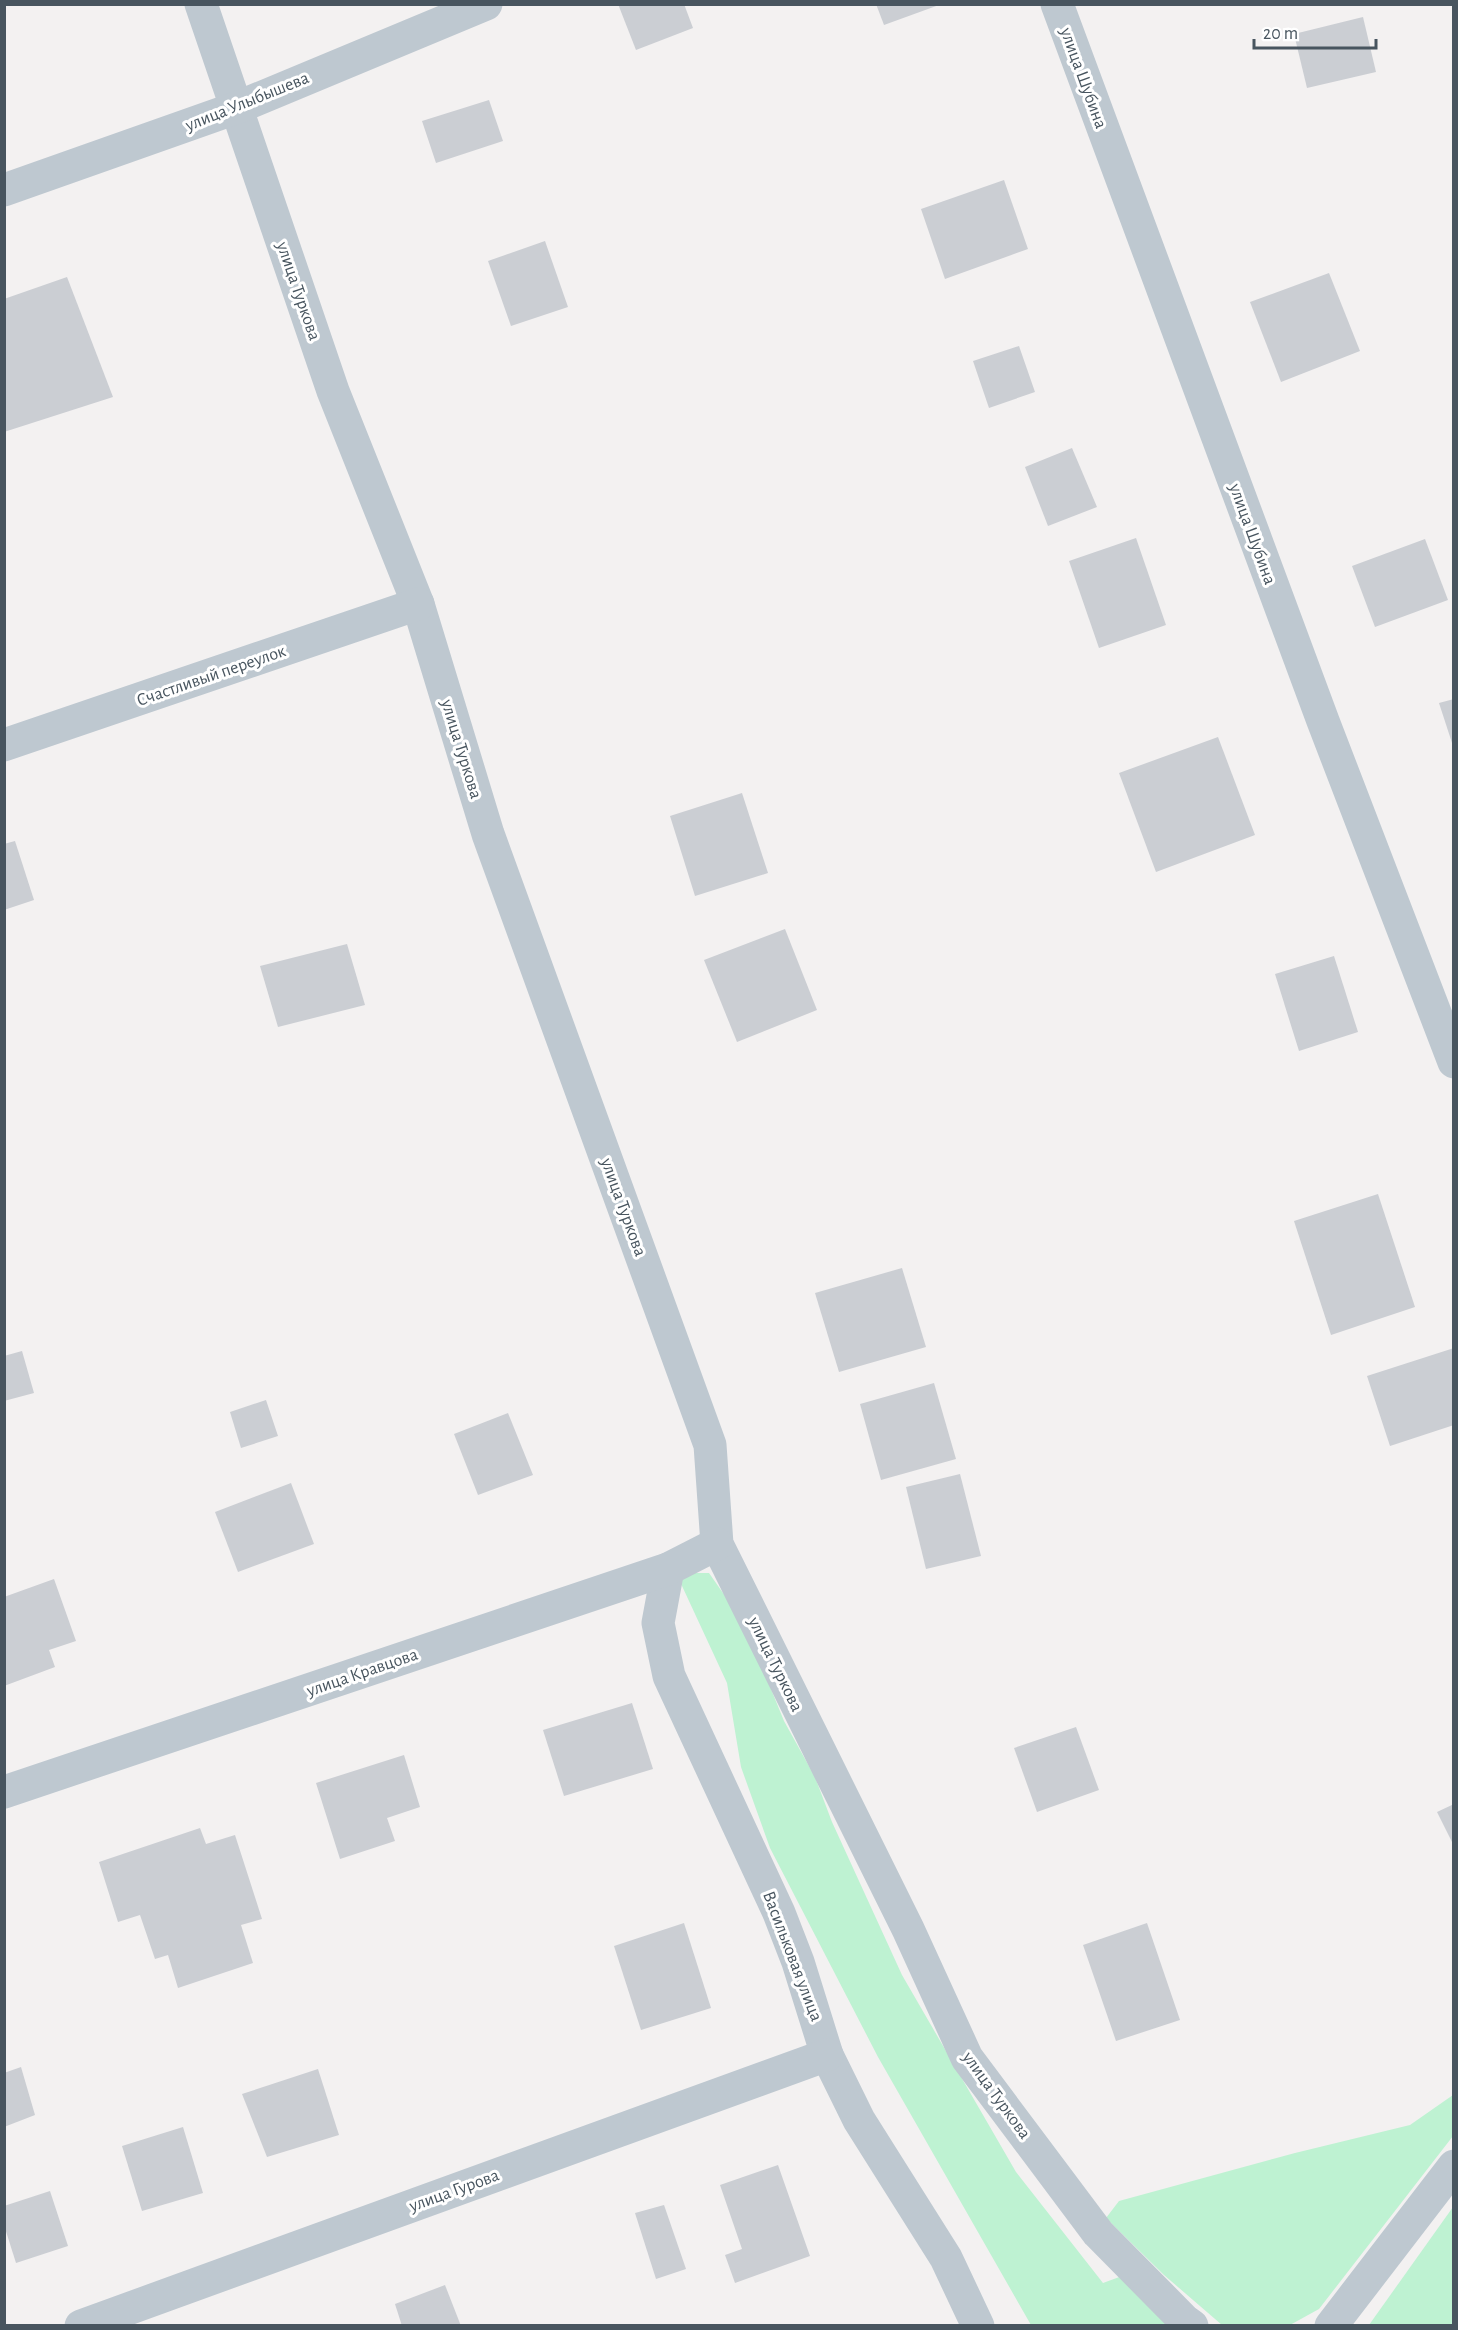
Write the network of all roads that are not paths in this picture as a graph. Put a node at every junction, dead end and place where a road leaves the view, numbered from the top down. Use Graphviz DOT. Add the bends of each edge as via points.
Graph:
graph roads {
  1 [pos="201,4"];
  2 [pos="486,4"];
  3 [pos="1057,4"];
  4 [pos="236,108"];
  5 [pos="4,190"];
  6 [pos="418,604"];
  7 [pos="4,745"];
  8 [pos="1454,1062"];
  9 [pos="717,1544"];
  10 [pos="668,1569"];
  11 [pos="4,1792"];
  12 [pos="828,2055"];
  13 [pos="1454,2166"];
  14 [pos="81,2325"];
  15 [pos="978,2325"];
  16 [pos="1192,2325"];
  17 [pos="1331,2325"];
  1 -- 4 [label="street, улица Туркова"];
  2 -- 4 [label="street, улица Улыбышева"];
  3 -- 8 [label="street, улица Шубина" via="1323,722"];
  4 -- 5 [label="street, улица Улыбышева"];
  4 -- 6 [label="street, улица Туркова" via="333,391"];
  6 -- 7 [label="street, Счастливый переулок"];
  6 -- 9 [label="street, улица Туркова" via="489,834 711,1445"];
  9 -- 10 [label="street, улица Кравцова"];
  9 -- 16 [label="street, улица Туркова" via="968,2058 1098,2233"];
  10 -- 11 [label="street, улица Кравцова"];
  10 -- 12 [label="street, Васильковая улица" via="658,1623 669,1676 779,1913"];
  12 -- 14 [label="street, улица Гурова"];
  12 -- 15 [label="street, Васильковая улица" via="860,2120 946,2258"];
  13 -- 17 [label="street"];
}
